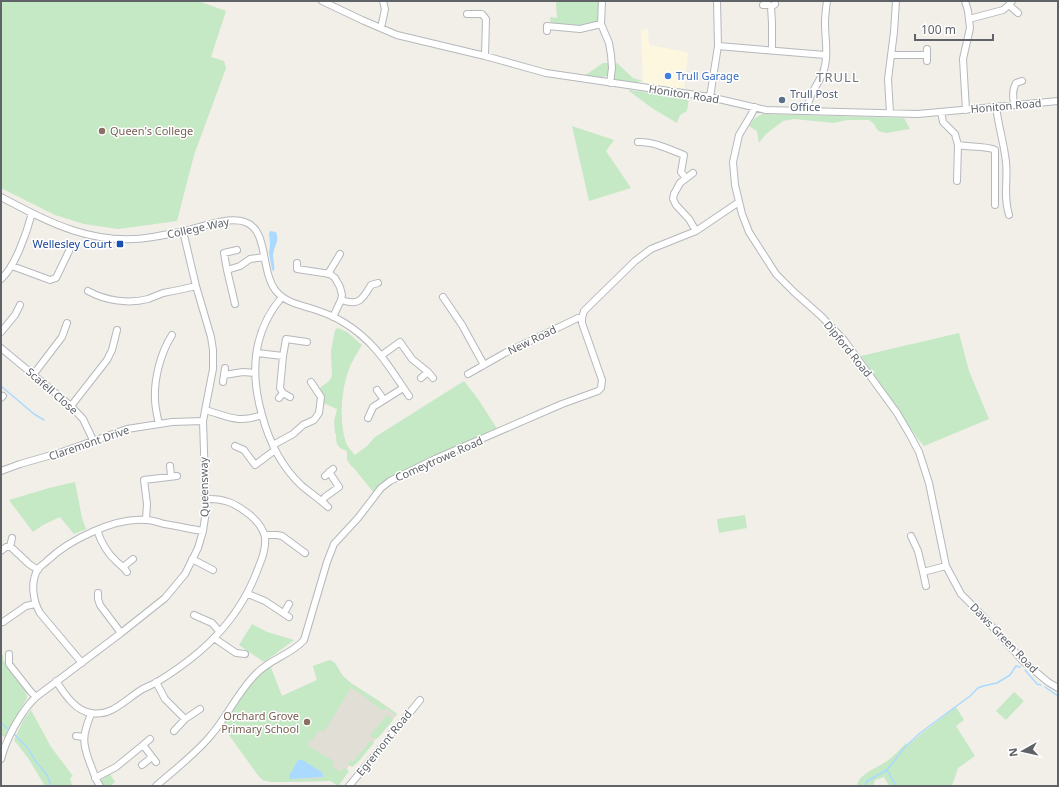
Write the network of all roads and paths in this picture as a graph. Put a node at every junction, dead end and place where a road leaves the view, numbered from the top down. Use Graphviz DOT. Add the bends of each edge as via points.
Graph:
graph roads {
  1 [pos="322,1"];
  2 [pos="382,1"];
  3 [pos="602,1"];
  4 [pos="717,1"];
  5 [pos="827,1"];
  6 [pos="896,1"];
  7 [pos="965,1"];
  8 [pos="1011,3"];
  9 [pos="763,5"];
  10 [pos="1018,13"];
  11 [pos="467,14"];
  12 [pos="969,19"];
  13 [pos="601,24"];
  14 [pos="547,25"];
  15 [pos="381,28"];
  16 [pos="718,46"];
  17 [pos="772,51"];
  18 [pos="826,55"];
  19 [pos="891,55"];
  20 [pos="927,55"];
  21 [pos="485,56"];
  22 [pos="1019,80"];
  23 [pos="610,83"];
  24 [pos="710,97"];
  25 [pos="1058,101"];
  26 [pos="1014,104"];
  27 [pos="996,106"];
  28 [pos="755,107"];
  29 [pos="808,110"];
  30 [pos="966,110"];
  31 [pos="941,112"];
  32 [pos="890,113"];
  33 [pos="638,142"];
  34 [pos="958,145"];
  35 [pos="693,173"];
  36 [pos="686,178"];
  37 [pos="956,182"];
  38 [pos="1,197"];
  39 [pos="739,202"];
  40 [pos="995,205"];
  41 [pos="1001,212"];
  42 [pos="32,213"];
  43 [pos="183,231"];
  44 [pos="696,231"];
  45 [pos="70,249"];
  46 [pos="237,250"];
  47 [pos="340,254"];
  48 [pos="66,257"];
  49 [pos="264,257"];
  50 [pos="73,260"];
  51 [pos="12,266"];
  52 [pos="227,270"];
  53 [pos="328,274"];
  54 [pos="296,276"];
  55 [pos="1,280"];
  56 [pos="378,283"];
  57 [pos="196,286"];
  58 [pos="88,291"];
  59 [pos="282,297"];
  60 [pos="443,297"];
  61 [pos="341,300"];
  62 [pos="235,304"];
  63 [pos="11,307"];
  64 [pos="333,317"];
  65 [pos="582,318"];
  66 [pos="67,323"];
  67 [pos="117,330"];
  68 [pos="1,332"];
  69 [pos="172,335"];
  70 [pos="108,336"];
  71 [pos="115,337"];
  72 [pos="307,342"];
  73 [pos="1,348"];
  74 [pos="257,352"];
  75 [pos="283,356"];
  76 [pos="382,356"];
  77 [pos="484,365"];
  78 [pos="428,372"];
  79 [pos="255,373"];
  80 [pos="468,374"];
  81 [pos="33,375"];
  82 [pos="421,378"];
  83 [pos="433,378"];
  84 [pos="224,382"];
  85 [pos="311,382"];
  86 [pos="403,388"];
  87 [pos="377,390"];
  88 [pos="290,396"];
  89 [pos="409,396"];
  90 [pos="384,400"];
  91 [pos="71,406"];
  92 [pos="204,410"];
  93 [pos="262,415"];
  94 [pos="368,418"];
  95 [pos="203,421"];
  96 [pos="159,424"];
  97 [pos="94,442"];
  98 [pos="235,446"];
  99 [pos="274,448"];
  100 [pos="170,466"];
  101 [pos="1,471"];
  102 [pos="329,472"];
  103 [pos="205,500"];
  104 [pos="322,501"];
  105 [pos="328,507"];
  106 [pos="146,520"];
  107 [pos="97,530"];
  108 [pos="203,531"];
  109 [pos="265,535"];
  110 [pos="911,536"];
  111 [pos="12,538"];
  112 [pos="10,547"];
  113 [pos="299,549"];
  114 [pos="1,551"];
  115 [pos="305,553"];
  116 [pos="295,554"];
  117 [pos="133,559"];
  118 [pos="192,559"];
  119 [pos="946,566"];
  120 [pos="38,570"];
  121 [pos="213,570"];
  122 [pos="923,572"];
  123 [pos="954,583"];
  124 [pos="926,586"];
  125 [pos="98,593"];
  126 [pos="248,594"];
  127 [pos="35,604"];
  128 [pos="289,604"];
  129 [pos="194,615"];
  130 [pos="5,617"];
  131 [pos="200,618"];
  132 [pos="197,625"];
  133 [pos="219,631"];
  134 [pos="121,633"];
  135 [pos="214,638"];
  136 [pos="9,654"];
  137 [pos="245,654"];
  138 [pos="82,663"];
  139 [pos="56,682"];
  140 [pos="156,682"];
  141 [pos="1058,688"];
  142 [pos="36,697"];
  143 [pos="420,700"];
  144 [pos="200,709"];
  145 [pos="91,714"];
  146 [pos="185,720"];
  147 [pos="174,731"];
  148 [pos="76,736"];
  149 [pos="84,737"];
  150 [pos="150,739"];
  151 [pos="143,745"];
  152 [pos="1,760"];
  153 [pos="142,765"];
  154 [pos="95,778"];
  155 [pos="100,786"];
  156 [pos="156,786"];
  157 [pos="349,786"];
  1 -- 15 [label="street, Honiton Road"];
  2 -- 15 [label="street" via="385,10"];
  3 -- 13 [label="street"];
  4 -- 16 [label="street"];
  5 -- 18 [label="street"];
  6 -- 19 [label="street"];
  7 -- 12 [label="street"];
  8 -- 10 [label="street"];
  8 -- 12 [label="street" via="1000,11"];
  9 -- 17 [label="street" via="773,5"];
  11 -- 21 [label="street" via="482,14 486,19"];
  12 -- 30 [label="street" via="970,36 963,59"];
  13 -- 14 [label="street" via="580,30"];
  13 -- 23 [label="street" via="611,55"];
  15 -- 21 [label="street, Honiton Road" via="414,40"];
  16 -- 17 [label="street"];
  16 -- 24 [label="street"];
  17 -- 18 [label="street"];
  18 -- 29 [label="street" via="823,71 808,104"];
  19 -- 20 [label="street"];
  19 -- 32 [label="street" via="888,79"];
  21 -- 23 [label="street, Honiton Road" via="546,73"];
  22 -- 26 [label="street" via="1013,91"];
  23 -- 24 [label="street, Honiton Road"];
  24 -- 28 [label="street, Honiton Road"];
  25 -- 26 [label="street, Honiton Road"];
  26 -- 27 [label="street, Honiton Road"];
  27 -- 30 [label="street, Honiton Road"];
  27 -- 41 [label="street" via="1007,175 1005,198 1008,213"];
  28 -- 29 [label="street, Honiton Road"];
  28 -- 39 [label="street, Dipford Road" via="739,135 734,154 733,171"];
  29 -- 32 [label="street, Honiton Road"];
  30 -- 31 [label="street, Honiton Road"];
  31 -- 32 [label="street, Honiton Road"];
  31 -- 34 [label="street" via="943,122 956,134"];
  33 -- 36 [label="street" via="685,153 681,172"];
  34 -- 37 [label="street"];
  34 -- 40 [label="street" via="994,150"];
  35 -- 36 [label="street"];
  36 -- 44 [label="street" via="680,183 673,199"];
  38 -- 42 [label="street, College Way"];
  39 -- 44 [label="street"];
  39 -- 119 [label="street, Dipford Road" via="749,232 776,274 844,340 897,412 910,434 929,483"];
  42 -- 43 [label="street, College Way" via="93,237 151,237"];
  42 -- 51 [label="street"];
  43 -- 49 [label="street, College Way" via="228,221 245,222 252,225 259,235"];
  43 -- 57 [label="street, Queensway"];
  44 -- 65 [label="street" via="651,249 635,261 584,311"];
  45 -- 48 [label="street"];
  46 -- 52 [label="street" via="221,254"];
  47 -- 53 [label="street"];
  48 -- 50 [label="street"];
  48 -- 51 [label="street" via="56,278 50,280"];
  49 -- 52 [label="street" via="250,259 240,266"];
  49 -- 59 [label="street, College Way" via="268,278"];
  51 -- 55 [label="street"];
  52 -- 62 [label="street"];
  53 -- 54 [label="street" via="297,266"];
  53 -- 61 [label="street" via="340,286"];
  56 -- 61 [label="street" via="369,282 359,302"];
  57 -- 58 [label="street" via="135,301 118,301"];
  57 -- 92 [label="street, Queensway" via="213,350 213,369"];
  59 -- 64 [label="street, College Way"];
  59 -- 74 [label="street" via="266,320"];
  60 -- 77 [label="street"];
  61 -- 64 [label="street"];
  63 -- 68 [label="street" via="19,307"];
  64 -- 76 [label="street, College Way" via="365,338"];
  65 -- 77 [label="street, New Road"];
  65 -- 156 [label="street, Comeytrowe Road" via="601,373 601,388 593,394 568,402 435,459 381,488 334,544 304,640 298,648 268,663 256,673 207,741"];
  66 -- 81 [label="street" via="62,329 62,337 57,345"];
  67 -- 71 [label="street"];
  69 -- 96 [label="street" via="166,339 155,384"];
  70 -- 71 [label="street"];
  71 -- 91 [label="street" via="107,360"];
  72 -- 75 [label="street" via="283,339"];
  73 -- 81 [label="street, Scafell Close"];
  74 -- 75 [label="street"];
  74 -- 79 [label="street"];
  75 -- 88 [label="street" via="281,395"];
  76 -- 78 [label="street" via="398,340 412,359"];
  76 -- 86 [label="street, College Way"];
  77 -- 80 [label="street, New Road"];
  78 -- 82 [label="street"];
  78 -- 83 [label="street"];
  79 -- 84 [label="street" via="224,371"];
  79 -- 93 [label="street"];
  81 -- 91 [label="street, Scafell Close"];
  85 -- 99 [label="street" via="318,386 321,398 318,413 312,424 303,425"];
  86 -- 89 [label="street, College Way"];
  86 -- 90 [label="street"];
  87 -- 90 [label="street"];
  90 -- 94 [label="street" via="369,408"];
  91 -- 97 [label="street, Scafell Close" via="84,419"];
  92 -- 93 [label="street" via="245,420"];
  92 -- 95 [label="street, Queensway"];
  93 -- 99 [label="street"];
  95 -- 96 [label="street, Claremont Drive"];
  95 -- 103 [label="street, Queensway"];
  96 -- 97 [label="street, Claremont Drive" via="127,429"];
  97 -- 101 [label="street, Claremont Drive"];
  98 -- 99 [label="street" via="244,450 256,467"];
  99 -- 104 [label="street" via="291,475"];
  100 -- 106 [label="street" via="174,476 141,480 146,499"];
  102 -- 104 [label="street" via="341,489"];
  103 -- 108 [label="street, Queensway"];
  103 -- 109 [label="street" via="223,500 237,506 256,520"];
  104 -- 105 [label="street"];
  106 -- 107 [label="street" via="128,521"];
  106 -- 108 [label="street"];
  107 -- 117 [label="street" via="104,547 125,570"];
  107 -- 120 [label="street" via="72,542"];
  108 -- 118 [label="street, Queensway"];
  109 -- 113 [label="street" via="282,536"];
  109 -- 126 [label="street" via="263,555"];
  110 -- 122 [label="street"];
  111 -- 112 [label="street"];
  112 -- 114 [label="street"];
  112 -- 120 [label="street"];
  113 -- 115 [label="street"];
  113 -- 116 [label="street"];
  118 -- 121 [label="street"];
  118 -- 134 [label="street, Queensway" via="180,580 164,598"];
  119 -- 122 [label="street"];
  119 -- 123 [label="street, Dipford Road"];
  120 -- 127 [label="street" via="34,582"];
  122 -- 124 [label="street"];
  123 -- 141 [label="street, Daws Green Road" via="961,594 1024,662"];
  125 -- 134 [label="street" via="100,605"];
  126 -- 128 [label="street" via="265,601 286,615"];
  126 -- 133 [label="street"];
  127 -- 130 [label="street"];
  127 -- 138 [label="street"];
  129 -- 131 [label="street"];
  131 -- 132 [label="street"];
  131 -- 133 [label="street"];
  133 -- 135 [label="street"];
  134 -- 138 [label="street, Queensway"];
  135 -- 137 [label="street" via="236,654"];
  135 -- 140 [label="street" via="189,660"];
  136 -- 142 [label="street" via="10,664"];
  138 -- 139 [label="street, Queensway"];
  139 -- 142 [label="street, Queensway"];
  139 -- 145 [label="street" via="77,707"];
  140 -- 145 [label="street" via="110,712"];
  140 -- 146 [label="street" via="165,699"];
  142 -- 152 [label="street, Queensway" via="24,710"];
  143 -- 157 [label="street, Egremont Road"];
  144 -- 146 [label="street"];
  145 -- 149 [label="street"];
  146 -- 147 [label="street"];
  148 -- 149 [label="street"];
  149 -- 154 [label="street" via="85,752"];
  150 -- 151 [label="street"];
  151 -- 153 [label="street" via="154,759"];
  151 -- 154 [label="street" via="116,767"];
  154 -- 155 [label="street"];
}
